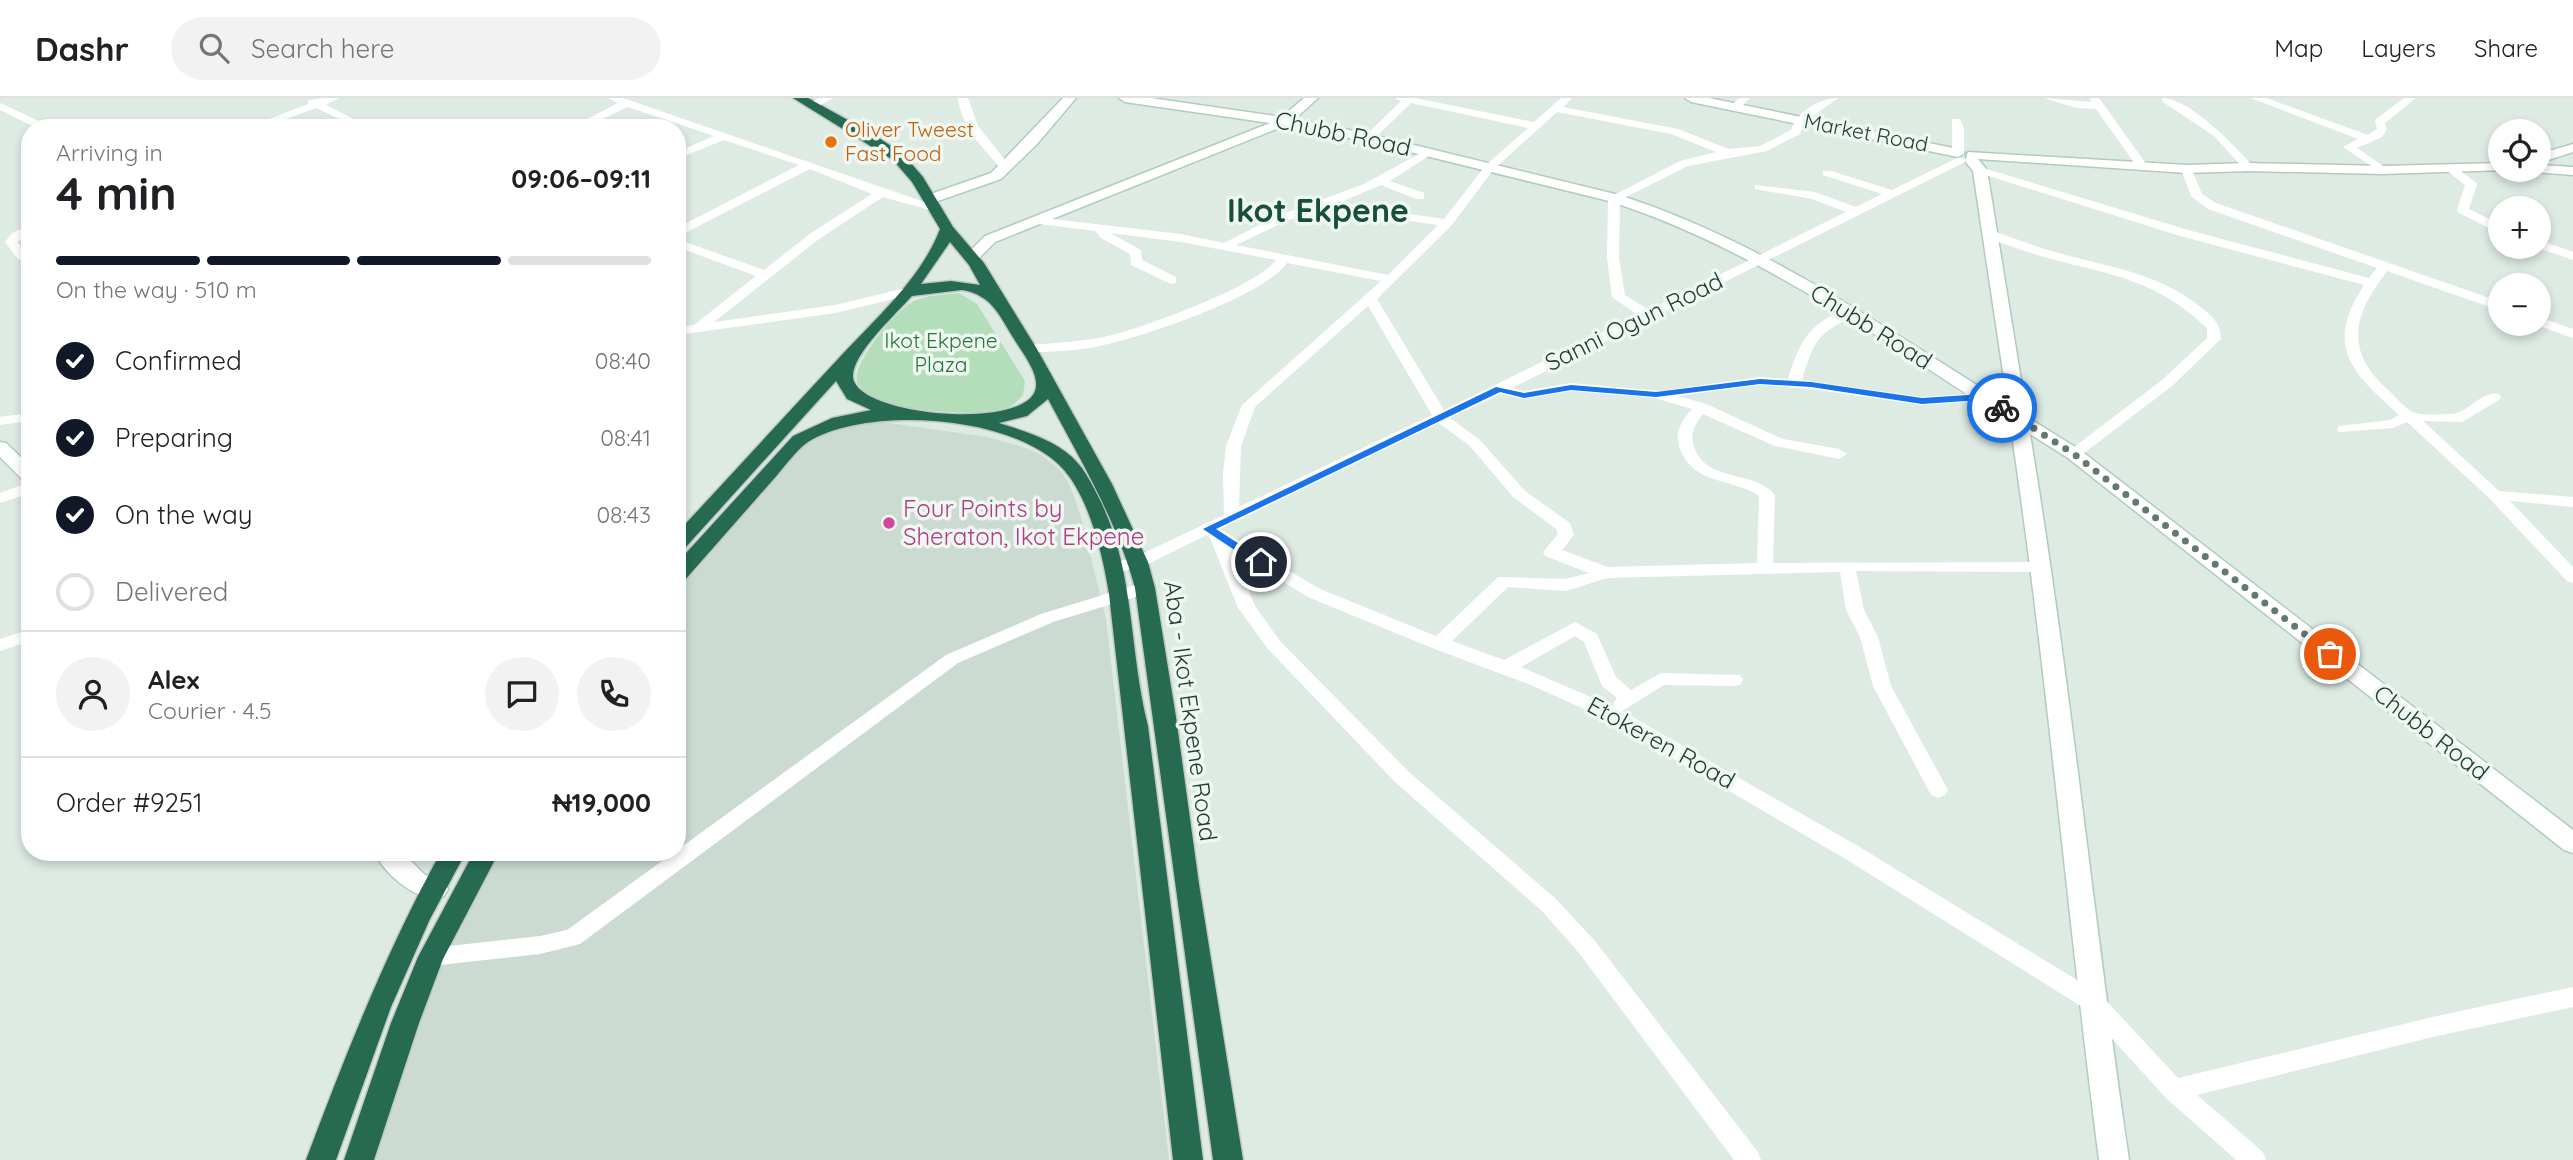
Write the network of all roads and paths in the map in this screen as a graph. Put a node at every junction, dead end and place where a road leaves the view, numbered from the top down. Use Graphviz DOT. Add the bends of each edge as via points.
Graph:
graph roads {
  1 [pos="334,98"];
  2 [pos="612,98"];
  3 [pos="799,98"];
  4 [pos="828,98"];
  5 [pos="963,98"];
  6 [pos="1070,98"];
  7 [pos="1125,98"];
  8 [pos="1311,98"];
  9 [pos="1567,98"];
  10 [pos="1691,98"];
  11 [pos="1833,98"];
  12 [pos="2049,98"];
  13 [pos="2167,98"];
  14 [pos="2256,98"];
  15 [pos="2389,98"];
  16 [pos="1406,99"];
  17 [pos="2408,100"];
  18 [pos="311,101"];
  19 [pos="1740,102"];
  20 [pos="2097,102"];
  21 [pos="627,103"];
  22 [pos="813,105"];
  23 [pos="0,106"];
  24 [pos="1556,109"];
  25 [pos="27,119"];
  26 [pos="271,119"];
  27 [pos="348,119"];
  28 [pos="594,119"];
  29 [pos="674,119"];
  30 [pos="1800,120"];
  31 [pos="1285,121"];
  32 [pos="1956,121"];
  33 [pos="686,123"];
  34 [pos="1536,126"];
  35 [pos="724,136"];
  36 [pos="1369,138"];
  37 [pos="2365,138"];
  38 [pos="2573,148"];
  39 [pos="686,152"];
  40 [pos="1428,152"];
  41 [pos="1728,153"];
  42 [pos="2551,155"];
  43 [pos="1969,160"];
  44 [pos="809,165"];
  45 [pos="2141,165"];
  46 [pos="1489,167"];
  47 [pos="2248,167"];
  48 [pos="1006,168"];
  49 [pos="2450,168"];
  50 [pos="2488,168"];
  51 [pos="2187,169"];
  52 [pos="2382,170"];
  53 [pos="2551,170"];
  54 [pos="2573,171"];
  55 [pos="1827,173"];
  56 [pos="1382,182"];
  57 [pos="1759,187"];
  58 [pos="881,193"];
  59 [pos="1893,194"];
  60 [pos="1420,196"];
  61 [pos="1614,198"];
  62 [pos="1331,200"];
  63 [pos="932,203"];
  64 [pos="1857,212"];
  65 [pos="1039,220"];
  66 [pos="1447,223"];
  67 [pos="2488,223"];
  68 [pos="1098,227"];
  69 [pos="686,228"];
  70 [pos="947,229"];
  71 [pos="21,234"];
  72 [pos="1989,234"];
  73 [pos="686,246"];
  74 [pos="1227,246"];
  75 [pos="2551,248"];
  76 [pos="21,255"];
  77 [pos="2573,256"];
  78 [pos="972,257"];
  79 [pos="1285,257"];
  80 [pos="1759,260"];
  81 [pos="2384,267"];
  82 [pos="766,275"];
  83 [pos="1391,279"];
  84 [pos="1171,280"];
  85 [pos="2371,283"];
  86 [pos="906,292"];
  87 [pos="994,296"];
  88 [pos="1369,297"];
  89 [pos="2488,303"];
  90 [pos="835,309"];
  91 [pos="1850,313"];
  92 [pos="1648,315"];
  93 [pos="883,320"];
  94 [pos="2551,326"];
  95 [pos="697,328"];
  96 [pos="686,330"];
  97 [pos="2573,334"];
  98 [pos="1029,349"];
  99 [pos="852,354"];
  100 [pos="1044,379"];
  101 [pos="1794,384"];
  102 [pos="1499,389"];
  103 [pos="1691,390"];
  104 [pos="1656,394"];
  105 [pos="1983,397"];
  106 [pos="2494,397"];
  107 [pos="1701,407"];
  108 [pos="909,413"];
  109 [pos="2017,416"];
  110 [pos="2409,416"];
  111 [pos="21,418"];
  112 [pos="1441,418"];
  113 [pos="969,420"];
  114 [pos="0,421"];
  115 [pos="2344,429"];
  116 [pos="0,447"];
  117 [pos="1839,454"];
  118 [pos="2074,454"];
  119 [pos="21,468"];
  120 [pos="21,490"];
  121 [pos="2495,495"];
  122 [pos="0,498"];
  123 [pos="2573,502"];
  124 [pos="1231,517"];
  125 [pos="1213,532"];
  126 [pos="686,535"];
  127 [pos="1138,562"];
  128 [pos="686,566"];
  129 [pos="1847,566"];
  130 [pos="2042,567"];
  131 [pos="1114,568"];
  132 [pos="1765,568"];
  133 [pos="1605,573"];
  134 [pos="2573,577"];
  135 [pos="1146,588"];
  136 [pos="1119,594"];
  137 [pos="21,638"];
  138 [pos="1438,644"];
  139 [pos="0,645"];
  140 [pos="1505,668"];
  141 [pos="1734,680"];
  142 [pos="1629,698"];
  143 [pos="1611,713"];
  144 [pos="1938,790"];
  145 [pos="2573,843"];
  146 [pos="686,856"];
  147 [pos="395,861"];
  148 [pos="449,861"];
  149 [pos="482,861"];
  150 [pos="680,861"];
  151 [pos="435,888"];
  152 [pos="431,957"];
  153 [pos="2573,997"];
  154 [pos="2092,1001"];
  155 [pos="2174,1090"];
  156 [pos="321,1160"];
  157 [pos="359,1160"];
  158 [pos="1188,1160"];
  159 [pos="1228,1160"];
  160 [pos="1749,1160"];
  161 [pos="2114,1160"];
  162 [pos="2254,1160"];
  1 -- 18 [label="street"];
  2 -- 21 [label="street"];
  3 -- 22 [label="highway, Aba - Ikot Ekpene Road"];
  4 -- 22 [label="street"];
  5 -- 48 [label="street" via="974,126"];
  6 -- 48 [label="street"];
  7 -- 31 [label="street, Chubb Road"];
  8 -- 31 [label="street"];
  9 -- 24 [label="street"];
  10 -- 19 [label="street, Market Road"];
  11 -- 30 [label="street"];
  12 -- 20 [label="street" via="2077,105"];
  13 -- 47 [label="street" via="2218,134"];
  14 -- 37 [label="street"];
  15 -- 17 [label="street"];
  16 -- 34 [label="street"];
  16 -- 36 [label="street"];
  17 -- 37 [label="street" via="2379,122 2382,129 2378,135"];
  18 -- 26 [label="street"];
  18 -- 27 [label="street"];
  19 -- 30 [label="street, Market Road"];
  20 -- 45 [label="street"];
  21 -- 28 [label="street"];
  21 -- 29 [label="street"];
  22 -- 63 [label="highway, Aba - Ikot Ekpene Road" via="898,157"];
  23 -- 25 [label="street"];
  24 -- 34 [label="street"];
  24 -- 41 [label="street" via="1674,131"];
  30 -- 41 [label="street" via="1796,132 1772,145"];
  30 -- 43 [label="street, Market Road"];
  31 -- 36 [label="street, Chubb Road"];
  31 -- 65 [label="street"];
  32 -- 43 [label="street"];
  33 -- 35 [label="street"];
  34 -- 46 [label="street"];
  35 -- 39 [label="street"];
  35 -- 44 [label="street"];
  36 -- 40 [label="street, Chubb Road"];
  37 -- 52 [label="street" via="2349,149"];
  38 -- 42 [label="street"];
  40 -- 46 [label="street, Chubb Road"];
  40 -- 56 [label="street"];
  41 -- 61 [label="street" via="1684,163"];
  43 -- 45 [label="street, Market Road"];
  43 -- 59 [label="street, Sanni Ogun Road"];
  43 -- 72 [label="street"];
  43 -- 85 [label="street" via="2184,233"];
  44 -- 58 [label="street"];
  44 -- 69 [label="street"];
  45 -- 51 [label="street, Market Road"];
  46 -- 61 [label="street, Chubb Road"];
  46 -- 66 [label="street"];
  47 -- 51 [label="street, Market Road"];
  47 -- 52 [label="street, Market Road"];
  48 -- 63 [label="street" via="986,182"];
  49 -- 50 [label="street, Market Road"];
  49 -- 52 [label="street, Market Road"];
  49 -- 67 [label="street" via="2470,184 2463,210"];
  51 -- 81 [label="street" via="2197,196 2212,206"];
  53 -- 54 [label="street"];
  55 -- 59 [label="street"];
  56 -- 60 [label="street"];
  56 -- 62 [label="street"];
  57 -- 64 [label="street" via="1815,196"];
  58 -- 63 [label="street"];
  58 -- 82 [label="street"];
  59 -- 64 [label="street, Sanni Ogun Road"];
  61 -- 80 [label="street, Chubb Road" via="1651,210"];
  61 -- 92 [label="street" via="1613,258 1619,298"];
  62 -- 66 [label="street" via="1354,209"];
  62 -- 74 [label="street"];
  63 -- 70 [label="highway, Aba - Ikot Ekpene Road"];
  64 -- 80 [label="street, Sanni Ogun Road"];
  65 -- 68 [label="street"];
  65 -- 78 [label="street" via="990,239"];
  66 -- 83 [label="street"];
  68 -- 74 [label="street"];
  68 -- 84 [label="street" via="1137,253 1135,262"];
  70 -- 78 [label="highway, Aba - Ikot Ekpene Road"];
  70 -- 86 [label="highway" via="940,248"];
  71 -- 76 [label="street" via="11,242"];
  72 -- 109 [label="street"];
  72 -- 118 [label="street" via="2160,285 2214,327 2214,339 2167,383"];
  73 -- 82 [label="street"];
  74 -- 79 [label="street"];
  75 -- 77 [label="street"];
  78 -- 87 [label="highway, Aba - Ikot Ekpene Road"];
  79 -- 83 [label="street"];
  79 -- 98 [label="street" via="1275,271 1241,290 1148,329 1101,342"];
  80 -- 91 [label="street, Chubb Road"];
  80 -- 92 [label="street, Sanni Ogun Road"];
  81 -- 85 [label="street"];
  81 -- 89 [label="street"];
  82 -- 95 [label="street"];
  83 -- 88 [label="street"];
  85 -- 110 [label="street" via="2354,321 2352,356 2365,376"];
  86 -- 87 [label="highway" via="958,285"];
  86 -- 90 [label="street"];
  86 -- 93 [label="highway"];
  87 -- 98 [label="highway, Aba - Ikot Ekpene Road"];
  88 -- 112 [label="street"];
  88 -- 124 [label="street" via="1250,405 1237,428 1230,463"];
  90 -- 93 [label="street" via="870,309"];
  90 -- 95 [label="street"];
  91 -- 101 [label="street" via="1816,328"];
  91 -- 105 [label="street, Chubb Road"];
  92 -- 102 [label="street, Sanni Ogun Road"];
  93 -- 99 [label="highway"];
  94 -- 97 [label="street"];
  95 -- 96 [label="street"];
  98 -- 100 [label="highway, Aba - Ikot Ekpene Road"];
  99 -- 108 [label="highway" via="844,369 850,393 862,402"];
  99 -- 126 [label="highway"];
  100 -- 113 [label="highway" via="1044,392 1026,410 991,420"];
  100 -- 127 [label="highway, Aba - Ikot Ekpene Road" via="1103,484"];
  101 -- 103 [label="street" via="1760,381"];
  101 -- 105 [label="street" via="1922,401"];
  102 -- 104 [label="street" via="1524,396 1571,387"];
  102 -- 112 [label="street, Sanni Ogun Road"];
  103 -- 104 [label="street"];
  103 -- 107 [label="street"];
  104 -- 107 [label="street"];
  105 -- 109 [label="street, Chubb Road"];
  106 -- 110 [label="street" via="2457,419"];
  107 -- 117 [label="street" via="1780,443"];
  107 -- 132 [label="street" via="1685,427 1687,453 1695,464 1720,479 1767,495"];
  108 -- 113 [label="highway"];
  108 -- 128 [label="highway" via="844,419 799,440"];
  109 -- 118 [label="street, Chubb Road"];
  109 -- 130 [label="street"];
  110 -- 115 [label="street" via="2393,424"];
  110 -- 121 [label="street"];
  111 -- 114 [label="street"];
  112 -- 124 [label="street, Sanni Ogun Road"];
  112 -- 133 [label="street" via="1475,443 1519,494 1564,527 1566,535 1551,552"];
  113 -- 131 [label="highway" via="1035,443 1062,458 1077,474 1097,514"];
  116 -- 119 [label="street"];
  118 -- 145 [label="street, Chubb Road"];
  120 -- 122 [label="street"];
  121 -- 123 [label="street"];
  121 -- 134 [label="street"];
  124 -- 125 [label="street, Sanni Ogun Road"];
  125 -- 127 [label="street, Sanni Ogun Road"];
  125 -- 138 [label="street, Etokeren Road" via="1306,589"];
  125 -- 160 [label="street" via="1247,608 1273,645 1402,777 1549,905 1587,947"];
  127 -- 131 [label="street, Sanni Ogun Road"];
  127 -- 135 [label="highway, Aba - Ikot Ekpene Road"];
  129 -- 130 [label="street"];
  129 -- 132 [label="street"];
  129 -- 144 [label="street" via="1855,610 1869,637 1882,686"];
  130 -- 154 [label="street"];
  131 -- 136 [label="highway"];
  132 -- 133 [label="street"];
  133 -- 138 [label="street" via="1566,585 1504,581"];
  135 -- 136 [label="street"];
  135 -- 159 [label="highway, Aba - Ikot Ekpene Road"];
  136 -- 146 [label="street" via="952,659"];
  136 -- 158 [label="highway"];
  137 -- 139 [label="street"];
  138 -- 140 [label="street, Etokeren Road"];
  140 -- 142 [label="street" via="1575,628 1591,638 1608,681"];
  140 -- 143 [label="street, Etokeren Road"];
  141 -- 142 [label="street" via="1661,680"];
  142 -- 143 [label="street"];
  143 -- 154 [label="street, Etokeren Road" via="1851,852"];
  147 -- 151 [label="street" via="416,882"];
  148 -- 151 [label="highway"];
  149 -- 152 [label="highway"];
  150 -- 152 [label="street" via="572,938"];
  151 -- 156 [label="highway" via="378,1007"];
  152 -- 157 [label="highway"];
  153 -- 155 [label="street"];
  154 -- 155 [label="street, Etokeren Road"];
  154 -- 161 [label="street"];
  155 -- 162 [label="street, Etokeren Road"];
}
